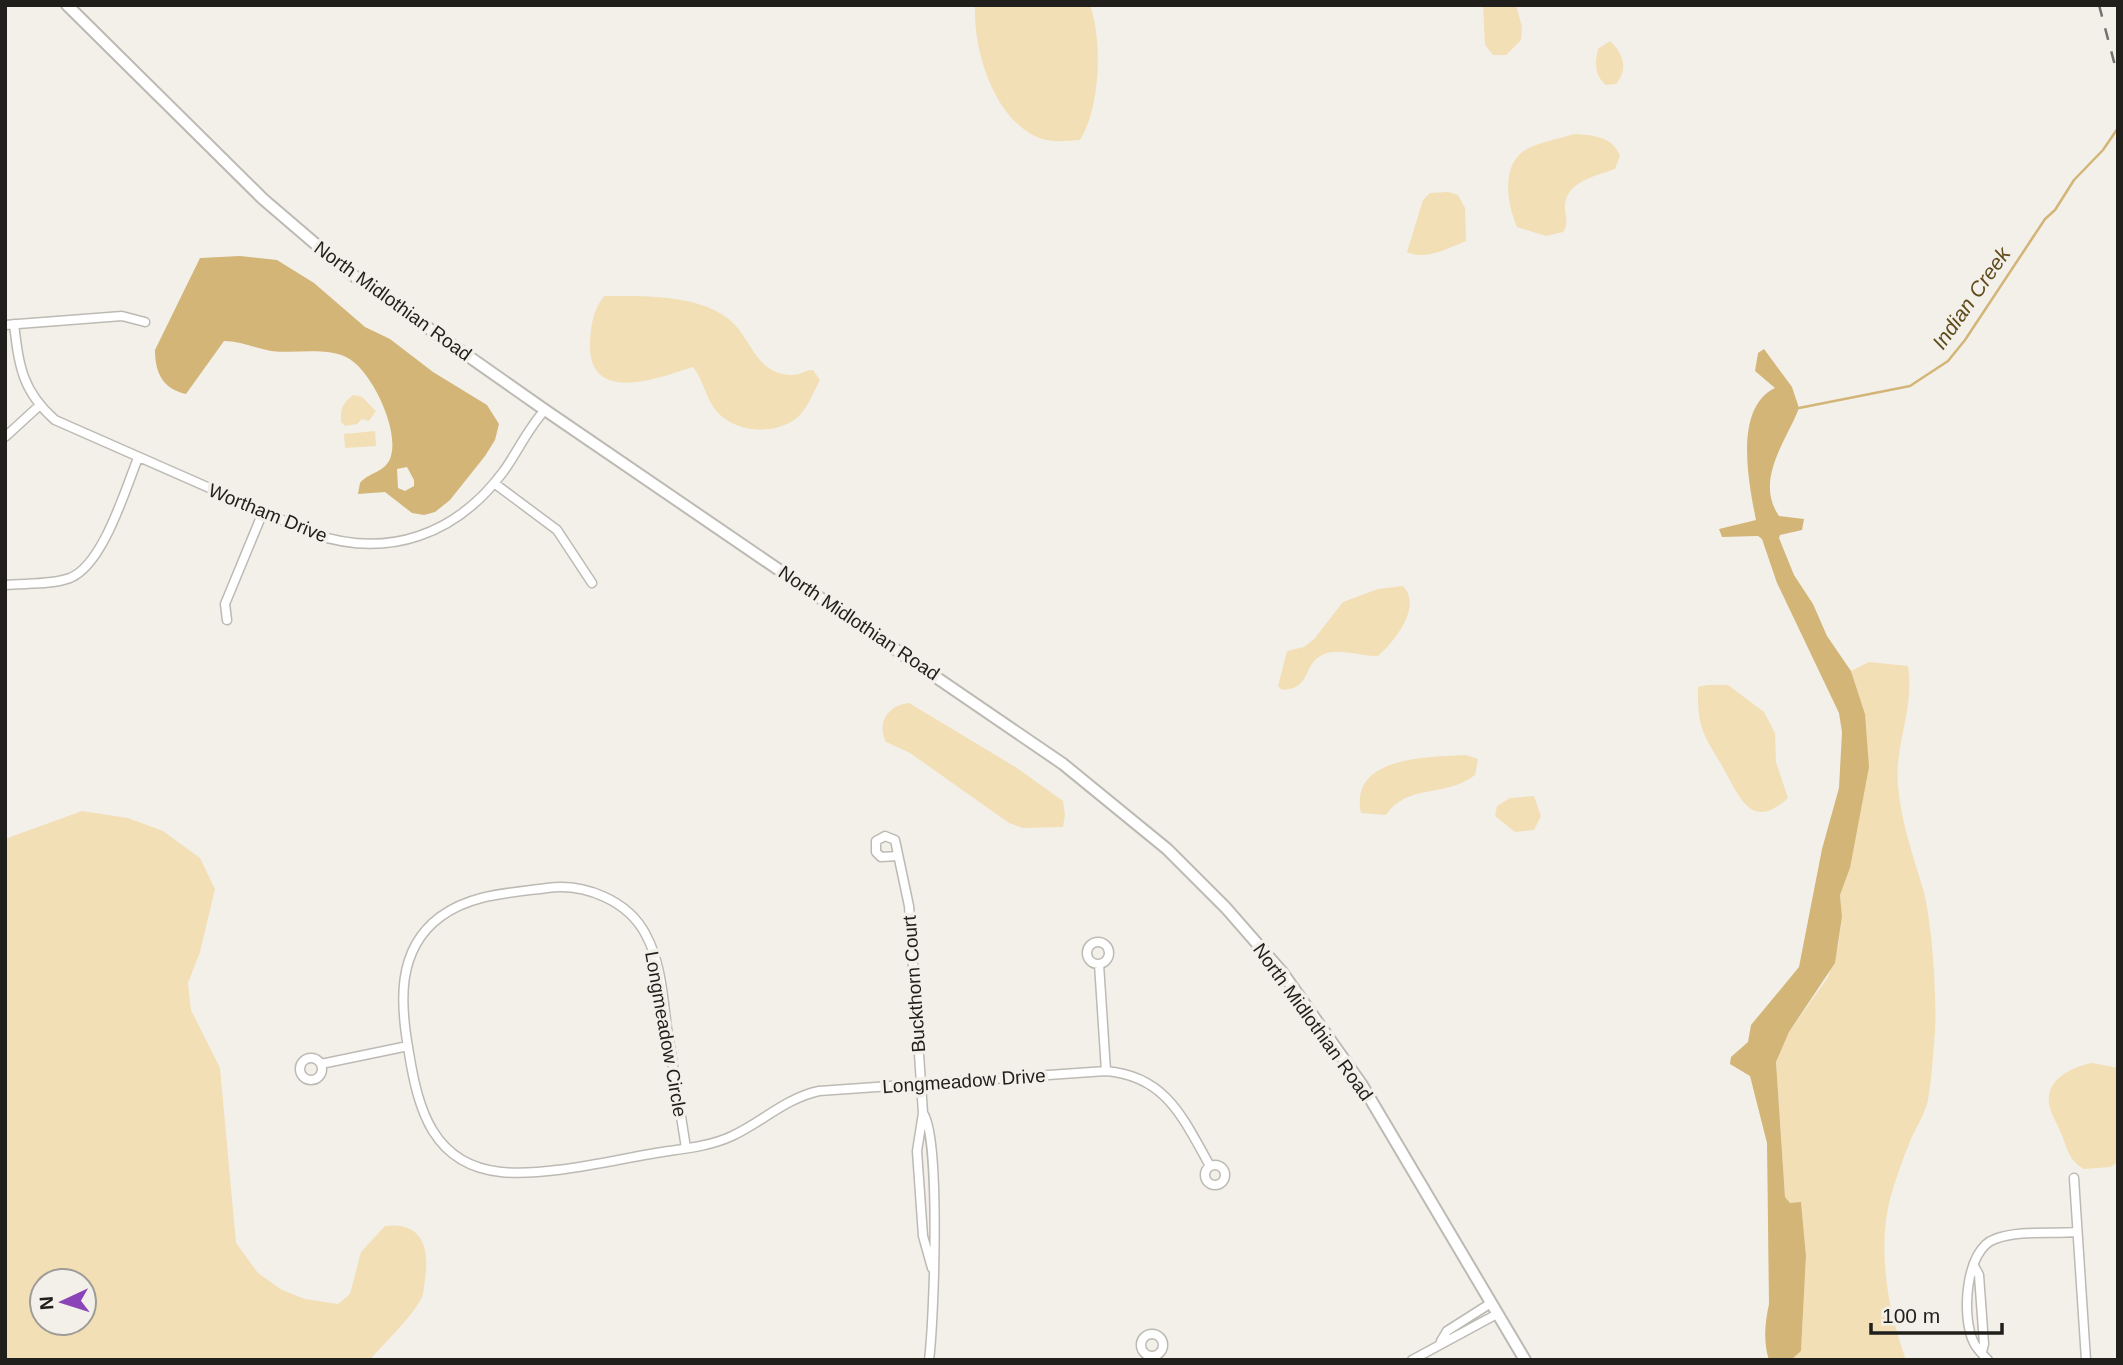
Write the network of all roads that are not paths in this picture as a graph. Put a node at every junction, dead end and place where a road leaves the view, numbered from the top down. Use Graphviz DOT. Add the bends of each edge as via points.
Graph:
graph roads {
  1 [pos="67,5"];
  2 [pos="145,323"];
  3 [pos="10,324"];
  4 [pos="40,405"];
  5 [pos="545,410"];
  6 [pos="5,437"];
  7 [pos="138,458"];
  8 [pos="494,483"];
  9 [pos="262,512"];
  10 [pos="592,583"];
  11 [pos="5,585"];
  12 [pos="227,620"];
  13 [pos="898,856"];
  14 [pos="1099,964"];
  15 [pos="408,1046"];
  16 [pos="321,1064"];
  17 [pos="1106,1071"];
  18 [pos="921,1084"];
  19 [pos="923,1113"];
  20 [pos="686,1148"];
  21 [pos="1210,1166"];
  22 [pos="2074,1178"];
  23 [pos="2077,1232"];
  24 [pos="932,1268"];
  25 [pos="1491,1303"];
  26 [pos="1497,1314"];
  27 [pos="1441,1341"];
  28 [pos="1985,1356"];
  29 [pos="929,1360"];
  30 [pos="1412,1360"];
  31 [pos="1525,1360"];
  32 [pos="2087,1360"];
  1 -- 5 [label="main road, North Midlothian Road" via="291,224 392,304"];
  2 -- 3 [label="street" via="122,316"];
  3 -- 4 [label="street, Wortham Drive" via="21,375"];
  4 -- 6 [label="street"];
  4 -- 7 [label="street, Wortham Drive" via="67,427"];
  5 -- 8 [label="street, Wortham Drive"];
  5 -- 25 [label="main road, North Midlothian Road" via="995,716 1099,791 1167,849 1282,972 1362,1086"];
  7 -- 9 [label="street, Wortham Drive"];
  7 -- 11 [label="street" via="103,542 83,570 70,578"];
  8 -- 9 [label="street, Wortham Drive" via="450,524 399,543 330,540"];
  8 -- 10 [label="street" via="557,530"];
  9 -- 12 [label="street" via="225,604"];
  13 -- 18 [label="street, Buckthorn Court" via="909,906"];
  14 -- 17 [label="street"];
  15 -- 16 [label="street"];
  15 -- 20 [label="street, Longmeadow Circle" via="427,1123 448,1149 485,1168 521,1172"];
  15 -- 20 [label="street, Longmeadow Circle" via="403,978 417,943 439,918 491,895 556,887 594,893 633,916 653,951"];
  17 -- 18 [label="street, Longmeadow Drive"];
  17 -- 21 [label="street, Longmeadow Drive" via="1134,1076 1159,1088"];
  18 -- 19 [label="street, Buckthorn Court"];
  18 -- 20 [label="street, Longmeadow Drive" via="807,1094 733,1136"];
  19 -- 24 [label="street, Buckthorn Court" via="930,1137"];
  19 -- 24 [label="street, Buckthorn Court" via="918,1163 923,1236"];
  22 -- 23 [label="street"];
  23 -- 28 [label="street" via="1996,1238 1986,1244 1968,1279 1972,1337"];
  23 -- 32 [label="street"];
  24 -- 29 [label="street, Buckthorn Court"];
  25 -- 26 [label="main road, North Midlothian Road"];
  25 -- 27 [label="street" via="1447,1331"];
  26 -- 27 [label="street" via="1452,1341"];
  26 -- 31 [label="main road, North Midlothian Road"];
  27 -- 30 [label="street"];
}
